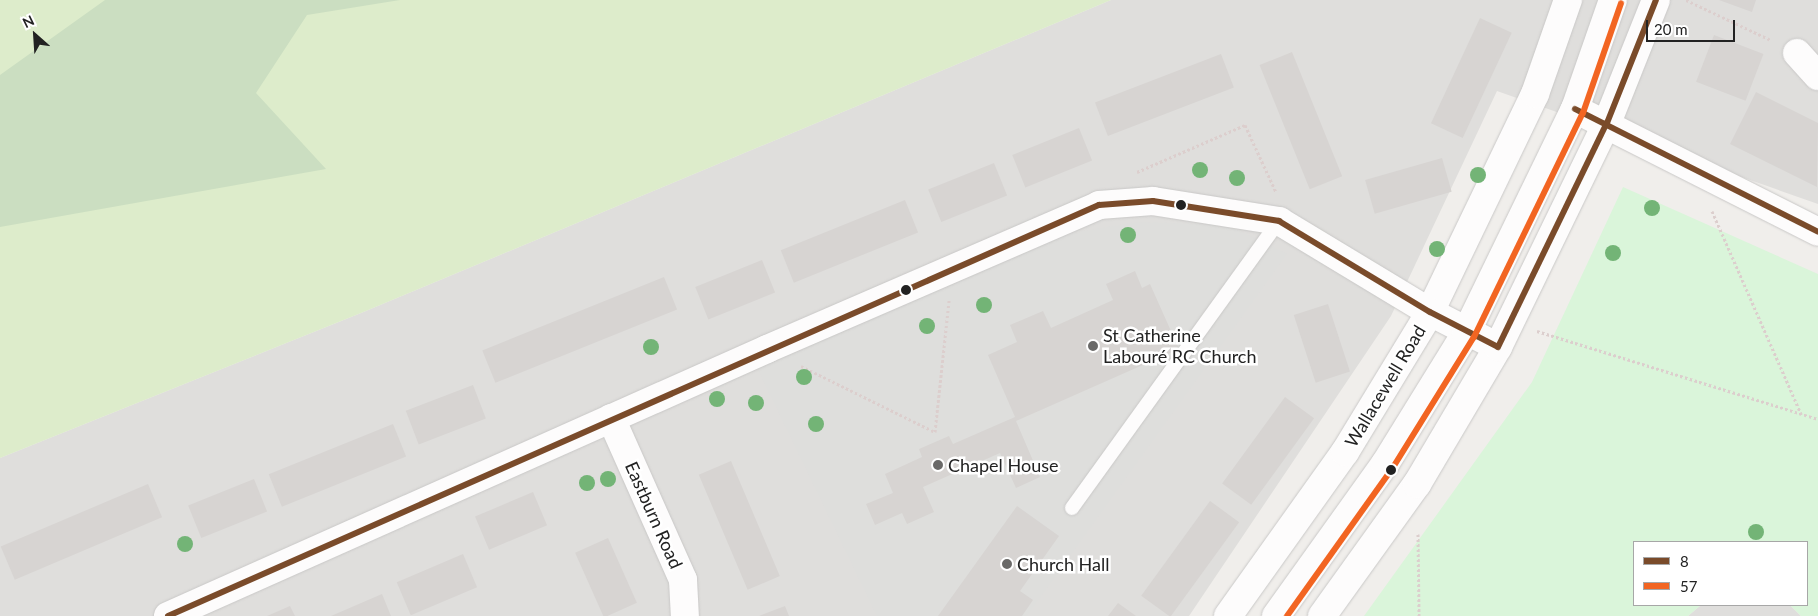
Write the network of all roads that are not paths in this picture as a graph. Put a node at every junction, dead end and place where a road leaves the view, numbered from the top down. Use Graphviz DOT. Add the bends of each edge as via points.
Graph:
graph roads {
  1 [pos="1568,0"];
  2 [pos="1613,0"];
  3 [pos="1656,0"];
  4 [pos="1797,53"];
  5 [pos="1818,76"];
  6 [pos="1575,109"];
  7 [pos="1608,123"];
  8 [pos="1279,221"];
  9 [pos="1816,226"];
  10 [pos="1430,312"];
  11 [pos="1466,333"];
  12 [pos="1498,347"];
  13 [pos="612,418"];
  14 [pos="1072,508"];
  15 [pos="168,616"];
  16 [pos="685,616"];
  17 [pos="1228,616"];
  18 [pos="1276,616"];
  19 [pos="1322,616"];
  1 -- 10 [label="street, Wallacewell Road" via="1535,94"];
  2 -- 6 [label="street"];
  3 -- 7 [label="street"];
  4 -- 5 [label="street"];
  6 -- 7 [label="street"];
  6 -- 11 [label="street"];
  7 -- 9 [label="street" via="1694,171"];
  7 -- 12 [label="street"];
  8 -- 10 [label="street"];
  8 -- 13 [label="street" via="1153,201 1099,205"];
  8 -- 14 [label="lane"];
  10 -- 11 [label="street"];
  10 -- 17 [label="street, Wallacewell Road" via="1345,452"];
  11 -- 12 [label="street"];
  11 -- 18 [label="street" via="1385,464"];
  12 -- 19 [label="street" via="1418,484"];
  13 -- 15 [label="street"];
  13 -- 16 [label="street, Eastburn Road" via="683,580"];
}
